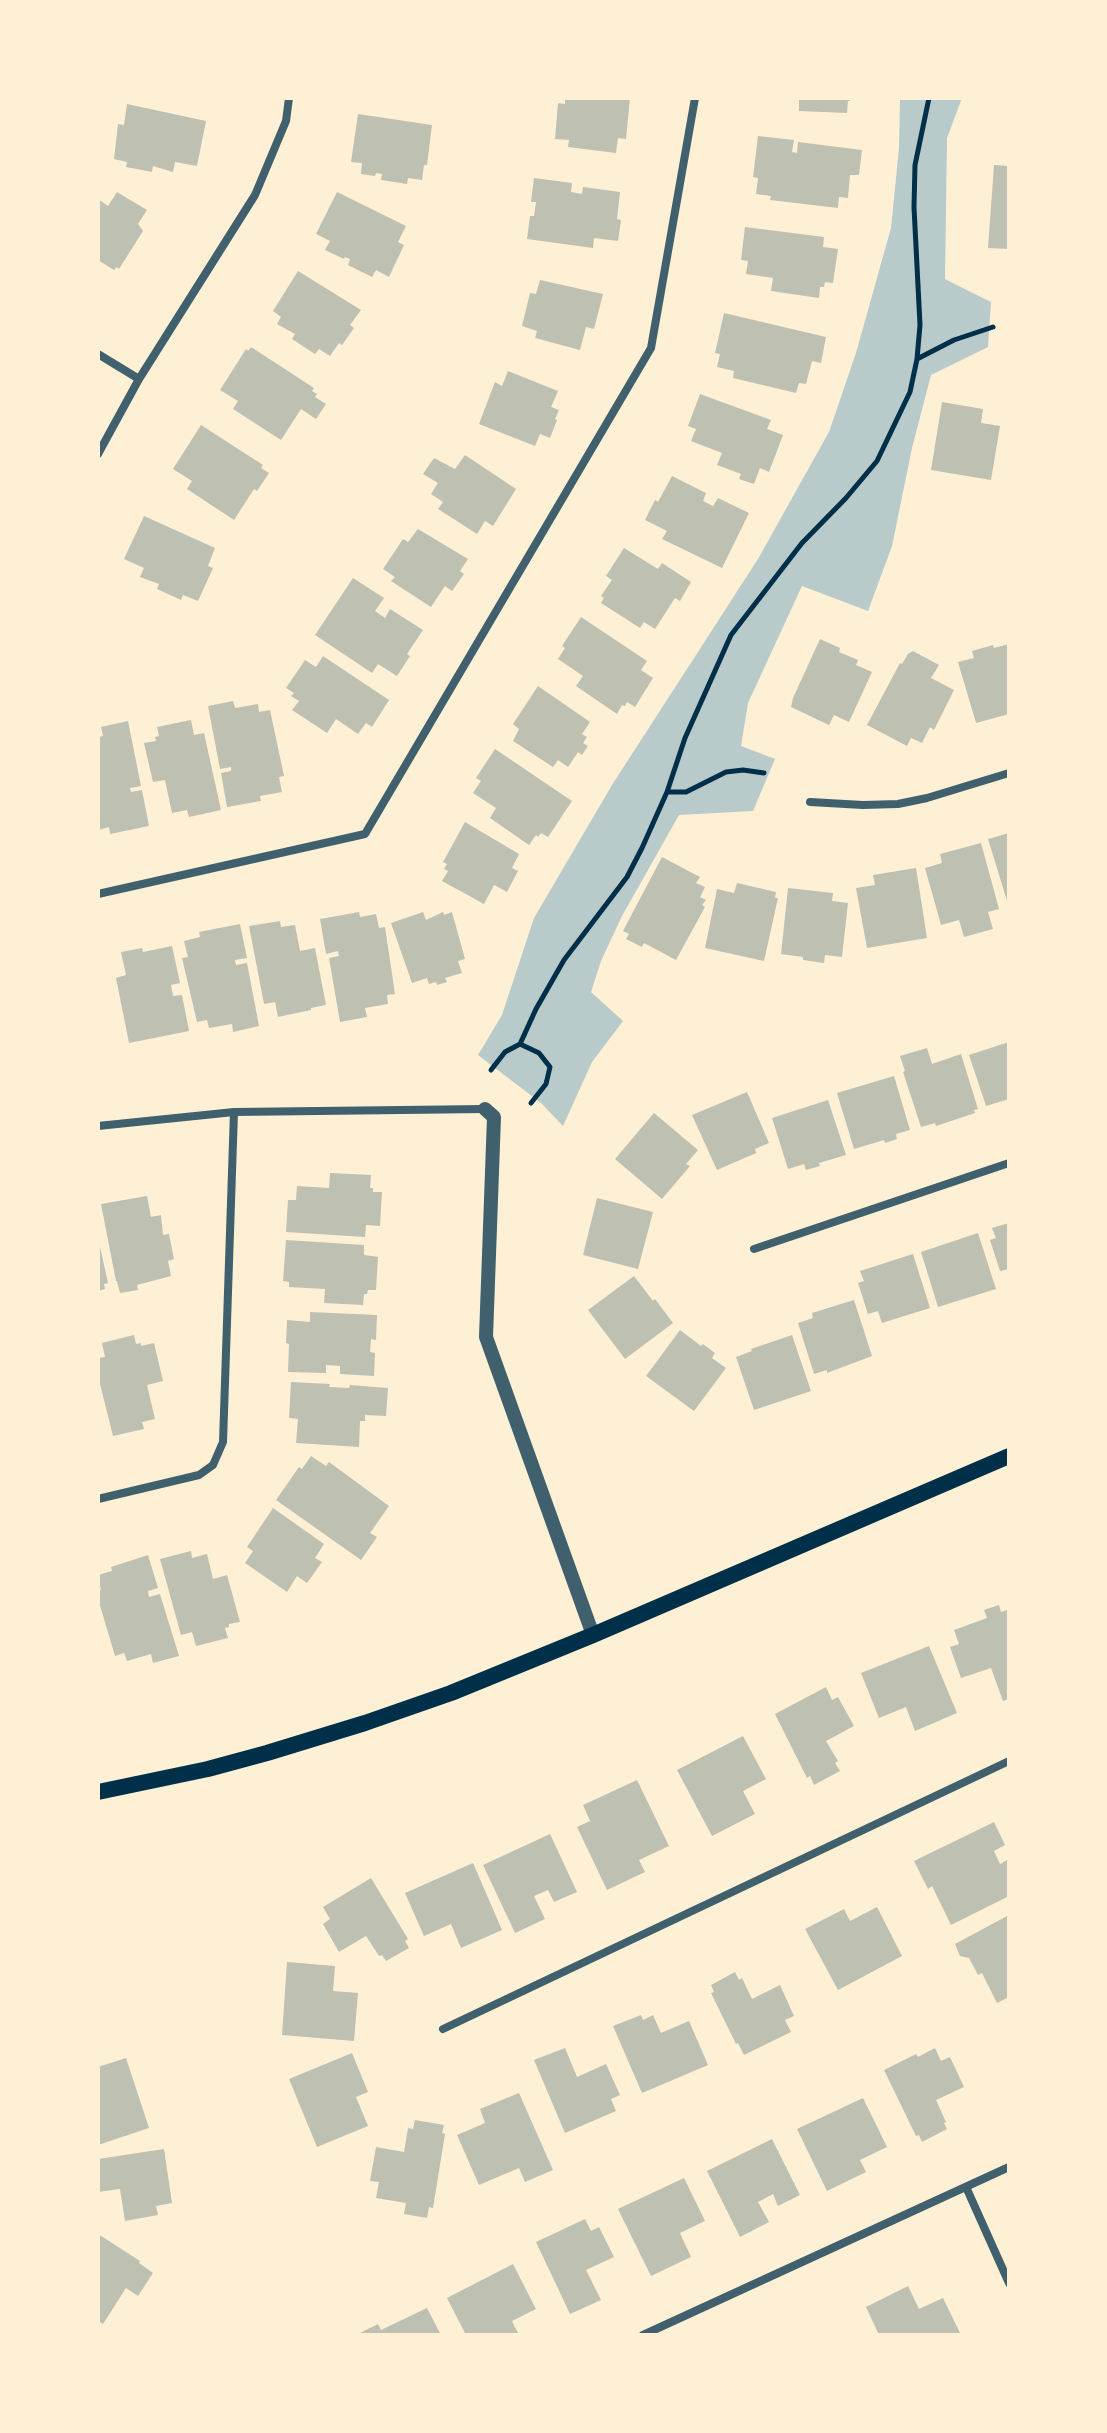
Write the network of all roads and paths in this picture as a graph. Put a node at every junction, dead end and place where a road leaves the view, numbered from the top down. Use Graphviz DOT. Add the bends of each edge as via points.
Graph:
graph roads {
  1 [pos="289,98"];
  2 [pos="695,98"];
  3 [pos="929,98"];
  4 [pos="993,327"];
  5 [pos="98,354"];
  6 [pos="917,359"];
  7 [pos="139,379"];
  8 [pos="98,454"];
  9 [pos="764,773"];
  10 [pos="1009,773"];
  11 [pos="667,792"];
  12 [pos="810,802"];
  13 [pos="98,894"];
  14 [pos="520,1044"];
  15 [pos="491,1070"];
  16 [pos="531,1103"];
  17 [pos="485,1109"];
  18 [pos="234,1112"];
  19 [pos="98,1126"];
  20 [pos="1009,1163"];
  21 [pos="754,1249"];
  22 [pos="1009,1456"];
  23 [pos="98,1499"];
  24 [pos="593,1635"];
  25 [pos="1009,1761"];
  26 [pos="98,1792"];
  27 [pos="443,2029"];
  28 [pos="1009,2167"];
  29 [pos="966,2187"];
  30 [pos="1009,2283"];
  31 [pos="643,2335"];
  1 -- 7 [label="street" via="286,121 255,195"];
  2 -- 13 [label="street" via="651,348 365,834"];
  3 -- 6 [label="path" via="915,165"];
  4 -- 6 [label="path"];
  5 -- 7 [label="street"];
  6 -- 11 [label="path" via="910,392 877,461 802,543 731,635"];
  7 -- 8 [label="street"];
  9 -- 11 [label="path" via="726,772 686,792"];
  10 -- 12 [label="street" via="898,804"];
  11 -- 14 [label="path" via="627,877 564,960"];
  14 -- 15 [label="path" via="505,1052"];
  14 -- 16 [label="path" via="539,1053 550,1067 546,1084"];
  17 -- 18 [label="street"];
  17 -- 24 [label="street" via="494,1117 486,1337"];
  18 -- 19 [label="street"];
  18 -- 23 [label="street" via="223,1442 213,1465 199,1475"];
  20 -- 21 [label="street"];
  22 -- 24 [label="main road"];
  24 -- 26 [label="main road" via="451,1693 314,1739"];
  25 -- 27 [label="street"];
  28 -- 29 [label="street"];
  29 -- 30 [label="street"];
  29 -- 31 [label="street"];
}
